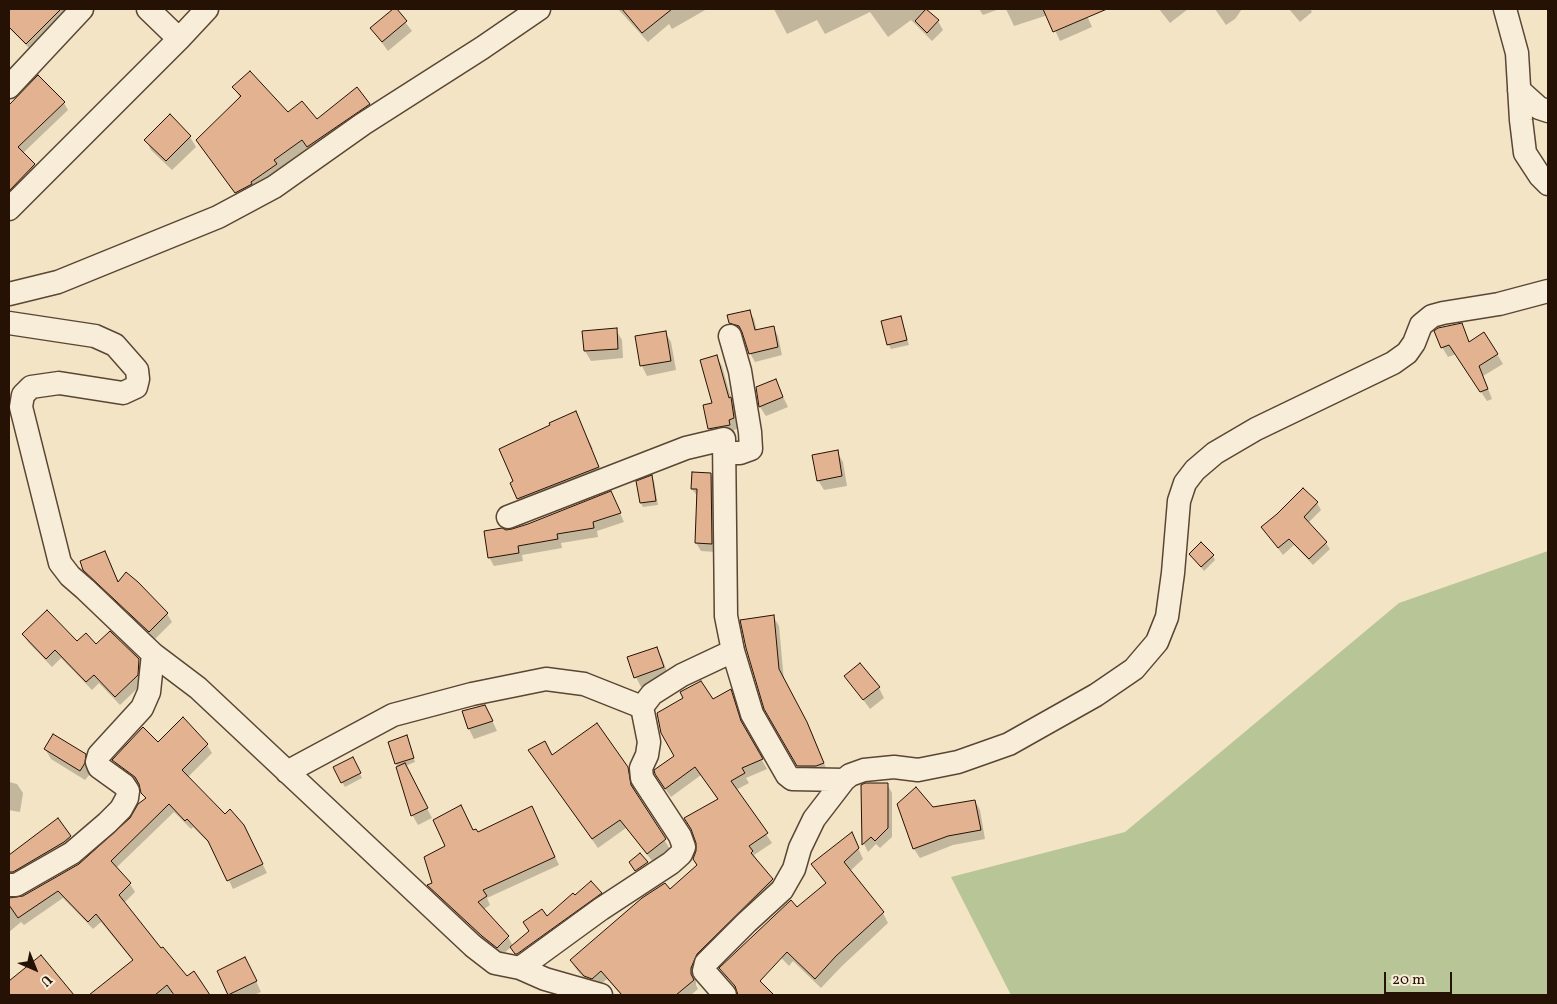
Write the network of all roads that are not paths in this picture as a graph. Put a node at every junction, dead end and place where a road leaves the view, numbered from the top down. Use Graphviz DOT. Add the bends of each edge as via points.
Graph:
graph roads {
  1 [pos="82,9"];
  2 [pos="148,9"];
  3 [pos="207,9"];
  4 [pos="539,9"];
  5 [pos="1505,9"];
  6 [pos="179,39"];
  7 [pos="9,87"];
  8 [pos="1519,90"];
  9 [pos="1548,111"];
  10 [pos="1548,184"];
  11 [pos="9,209"];
  12 [pos="1548,291"];
  13 [pos="9,294"];
  14 [pos="9,323"];
  15 [pos="730,336"];
  16 [pos="725,454"];
  17 [pos="508,517"];
  18 [pos="733,651"];
  19 [pos="152,654"];
  20 [pos="642,707"];
  21 [pos="287,772"];
  22 [pos="844,780"];
  23 [pos="9,884"];
  24 [pos="520,968"];
  25 [pos="601,995"];
  26 [pos="725,995"];
  1 -- 7 [label="street"];
  2 -- 6 [label="street"];
  3 -- 6 [label="street"];
  4 -- 13 [label="street" via="258,196 218,217 58,282"];
  5 -- 8 [label="street" via="1518,53"];
  6 -- 11 [label="street"];
  8 -- 9 [label="street" via="1539,108"];
  8 -- 10 [label="street" via="1525,153"];
  12 -- 22 [label="street" via="1432,316 1421,325 1407,353 1393,363 1256,429 1215,453 1195,470 1185,483 1179,501 1167,617 1157,642 1134,669 1096,695 1009,744 958,762 918,770 894,767 864,770"];
  14 -- 19 [label="street" via="95,336 115,345 137,370 136,387 131,391 123,393 59,383 31,387 23,395 20,408 60,563"];
  15 -- 16 [label="street" via="740,371 751,449"];
  16 -- 17 [label="street" via="724,439 686,448"];
  16 -- 18 [label="street" via="726,616"];
  18 -- 20 [label="street" via="682,675 652,694"];
  18 -- 22 [label="street" via="752,714 787,775 792,779"];
  19 -- 21 [label="street" via="198,688"];
  19 -- 23 [label="street" via="149,692 142,708 99,754 97,762 128,791 121,809 72,853 16,885"];
  20 -- 21 [label="street" via="584,684 546,679 392,715"];
  20 -- 24 [label="street" via="649,742 640,768 642,778 680,836 684,847 681,854"];
  21 -- 24 [label="street" via="473,946 496,963"];
  22 -- 26 [label="street" via="814,819 782,890 706,963 704,971"];
  24 -- 25 [label="street" via="545,979"];
}
